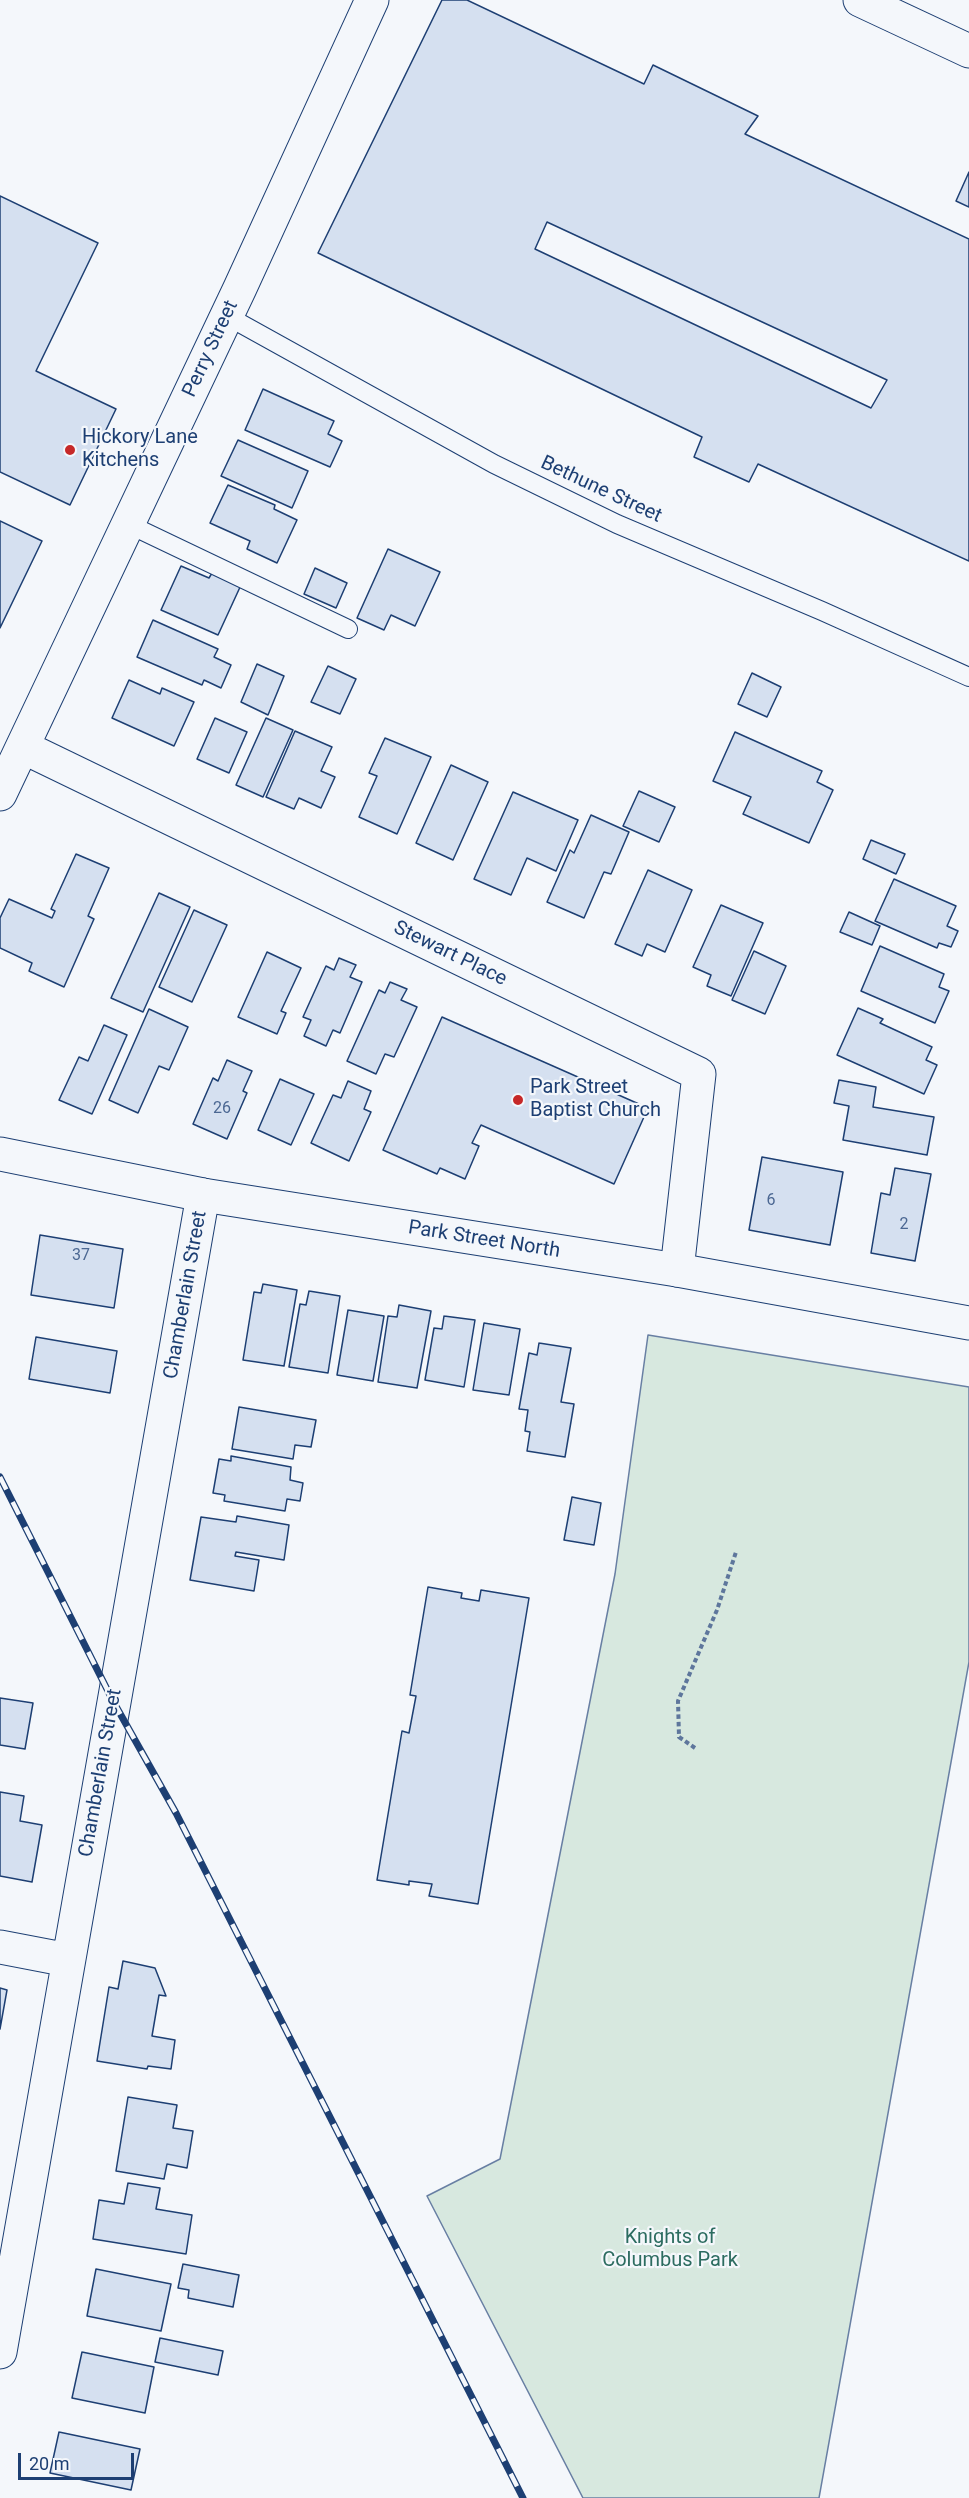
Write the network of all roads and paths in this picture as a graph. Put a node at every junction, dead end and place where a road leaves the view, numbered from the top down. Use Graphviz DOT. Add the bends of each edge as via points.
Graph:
graph roads {
  1 [pos="372,0"];
  2 [pos="860,0"];
  3 [pos="969,51"];
  4 [pos="227,316"];
  5 [pos="128,524"];
  6 [pos="348,629"];
  7 [pos="969,677"];
  8 [pos="23,747"];
  9 [pos="0,794"];
  10 [pos="0,1154"];
  11 [pos="203,1195"];
  12 [pos="677,1270"];
  13 [pos="969,1323"];
  14 [pos="736,1552"];
  15 [pos="695,1748"];
  16 [pos="0,1947"];
  17 [pos="68,1960"];
  18 [pos="0,2352"];
  1 -- 4 [label="street, Perry Street"];
  2 -- 3 [label="street"];
  4 -- 5 [label="street, Perry Street"];
  4 -- 7 [label="lane, Bethune Street" via="494,464 607,519"];
  5 -- 6 [label="lane"];
  5 -- 8 [label="street, Perry Street"];
  8 -- 9 [label="street, Perry Street"];
  8 -- 12 [label="street, Stewart Place" via="699,1074"];
  10 -- 11 [label="street, Park Street North"];
  11 -- 12 [label="street, Park Street North"];
  11 -- 17 [label="street, Chamberlain Street"];
  12 -- 13 [label="street, Park Street North"];
  14 -- 15 [label="path" via="717,1610 678,1701 679,1737"];
  16 -- 17 [label="street"];
  17 -- 18 [label="street, Chamberlain Street"];
}
